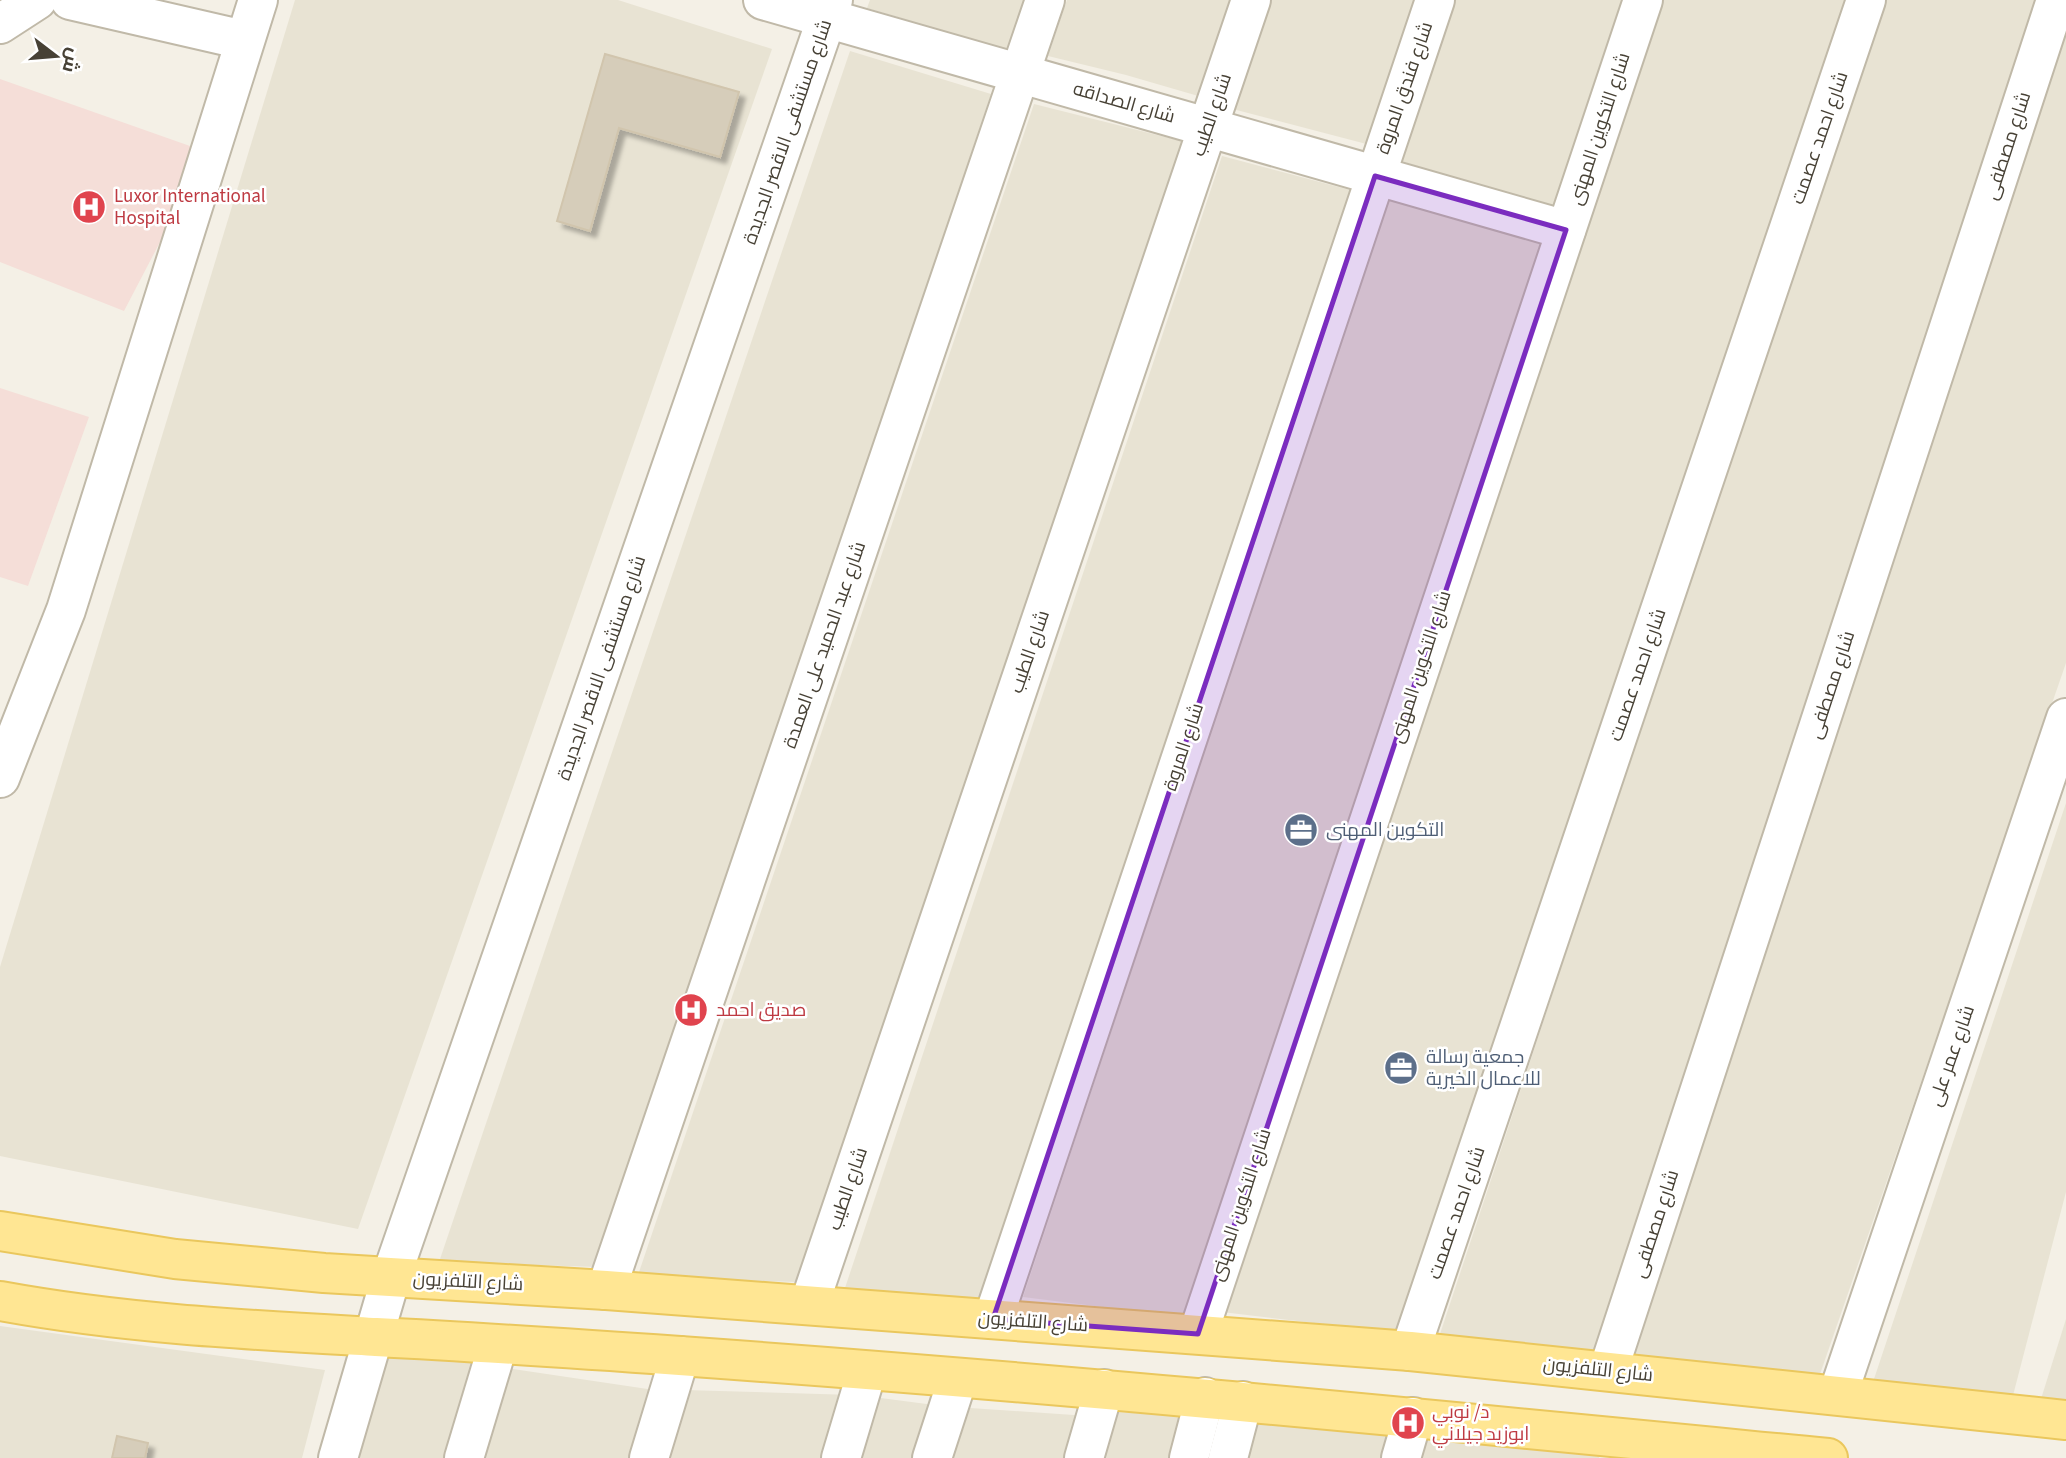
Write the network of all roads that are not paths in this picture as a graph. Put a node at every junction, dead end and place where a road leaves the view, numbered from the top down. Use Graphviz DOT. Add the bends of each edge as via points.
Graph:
graph roads {
  1 [pos="37,0"];
  2 [pos="70,0"];
  3 [pos="258,0"];
  4 [pos="763,0"];
  5 [pos="1045,0"];
  6 [pos="1251,0"];
  7 [pos="1434,0"];
  8 [pos="1643,0"];
  9 [pos="1866,0"];
  10 [pos="2056,0"];
  11 [pos="830,9"];
  12 [pos="0,24"];
  13 [pos="244,40"];
  14 [pos="1020,73"];
  15 [pos="1208,127"];
  16 [pos="1375,176"];
  17 [pos="1566,230"];
  18 [pos="2066,718"];
  19 [pos="2,765"];
  20 [pos="0,1231"];
  21 [pos="391,1277"];
  22 [pos="461,1281"];
  23 [pos="606,1290"];
  24 [pos="0,1301"];
  25 [pos="809,1305"];
  26 [pos="993,1319"];
  27 [pos="1198,1334"];
  28 [pos="375,1337"];
  29 [pos="446,1341"];
  30 [pos="498,1345"];
  31 [pos="1410,1351"];
  32 [pos="680,1356"];
  33 [pos="867,1371"];
  34 [pos="1608,1371"];
  35 [pos="958,1378"];
  36 [pos="1104,1390"];
  37 [pos="1838,1394"];
  38 [pos="1205,1397"];
  39 [pos="1243,1401"];
  40 [pos="1413,1417"];
  41 [pos="2066,1420"];
  42 [pos="1611,1448"];
  43 [pos="338,1458"];
  44 [pos="464,1458"];
  45 [pos="649,1458"];
  46 [pos="841,1458"];
  47 [pos="932,1458"];
  48 [pos="1084,1458"];
  49 [pos="1189,1458"];
  50 [pos="1228,1458"];
  51 [pos="1401,1458"];
  52 [pos="1828,1458"];
  1 -- 12 [label="street"];
  2 -- 13 [label="street"];
  3 -- 13 [label="street"];
  4 -- 11 [label="street, شارع الصداقه"];
  5 -- 14 [label="street, شارع عبد الحميد على العمدة"];
  6 -- 15 [label="street, شارع الطيب"];
  7 -- 16 [label="street, شارع فندق المروة"];
  8 -- 17 [label="street, شارع التكوين المهنى"];
  9 -- 31 [label="street, شارع احمد عصمت"];
  10 -- 34 [label="street, شارع مصطفى"];
  11 -- 14 [label="street, شارع الصداقه"];
  11 -- 21 [label="street, شارع مستشفى الاقصر الجديدة"];
  13 -- 19 [label="street" via="66,610"];
  14 -- 15 [label="street, شارع الصداقه"];
  14 -- 23 [label="street, شارع عبد الحميد على العمدة"];
  15 -- 16 [label="street, شارع الصداقه"];
  15 -- 25 [label="street, شارع الطيب"];
  16 -- 17 [label="street, شارع الصداقه"];
  16 -- 26 [label="street, شارع المروة"];
  17 -- 27 [label="street, شارع التكوين المهنى"];
  18 -- 37 [label="street, شارع عمر على"];
  20 -- 21 [label="main road, شارع التلفزيون" via="174,1259"];
  21 -- 22 [label="main road, شارع التلفزيون"];
  21 -- 28 [label="street, شارع مستشفى الاقصر الجديدة"];
  22 -- 23 [label="main road, شارع التلفزيون"];
  22 -- 29 [label="main road"];
  23 -- 25 [label="main road, شارع التلفزيون"];
  24 -- 28 [label="main road" via="163,1324"];
  25 -- 26 [label="main road, شارع التلفزيون"];
  26 -- 27 [label="main road, شارع التلفزيون"];
  27 -- 31 [label="main road, شارع التلفزيون"];
  28 -- 29 [label="main road"];
  28 -- 43 [label="street, شارع مستشفى الاقصر الجديدة"];
  29 -- 30 [label="main road"];
  30 -- 32 [label="main road"];
  30 -- 44 [label="street"];
  31 -- 34 [label="main road, شارع التلفزيون"];
  32 -- 33 [label="main road"];
  32 -- 45 [label="street"];
  33 -- 35 [label="main road"];
  33 -- 46 [label="street"];
  34 -- 37 [label="main road, شارع التلفزيون"];
  35 -- 36 [label="main road"];
  35 -- 47 [label="street"];
  36 -- 38 [label="main road"];
  36 -- 48 [label="street"];
  37 -- 41 [label="main road, شارع التلفزيون"];
  38 -- 39 [label="main road"];
  38 -- 49 [label="street"];
  39 -- 40 [label="main road"];
  39 -- 50 [label="street"];
  40 -- 42 [label="main road"];
  40 -- 51 [label="street"];
  42 -- 52 [label="main road"];
}
